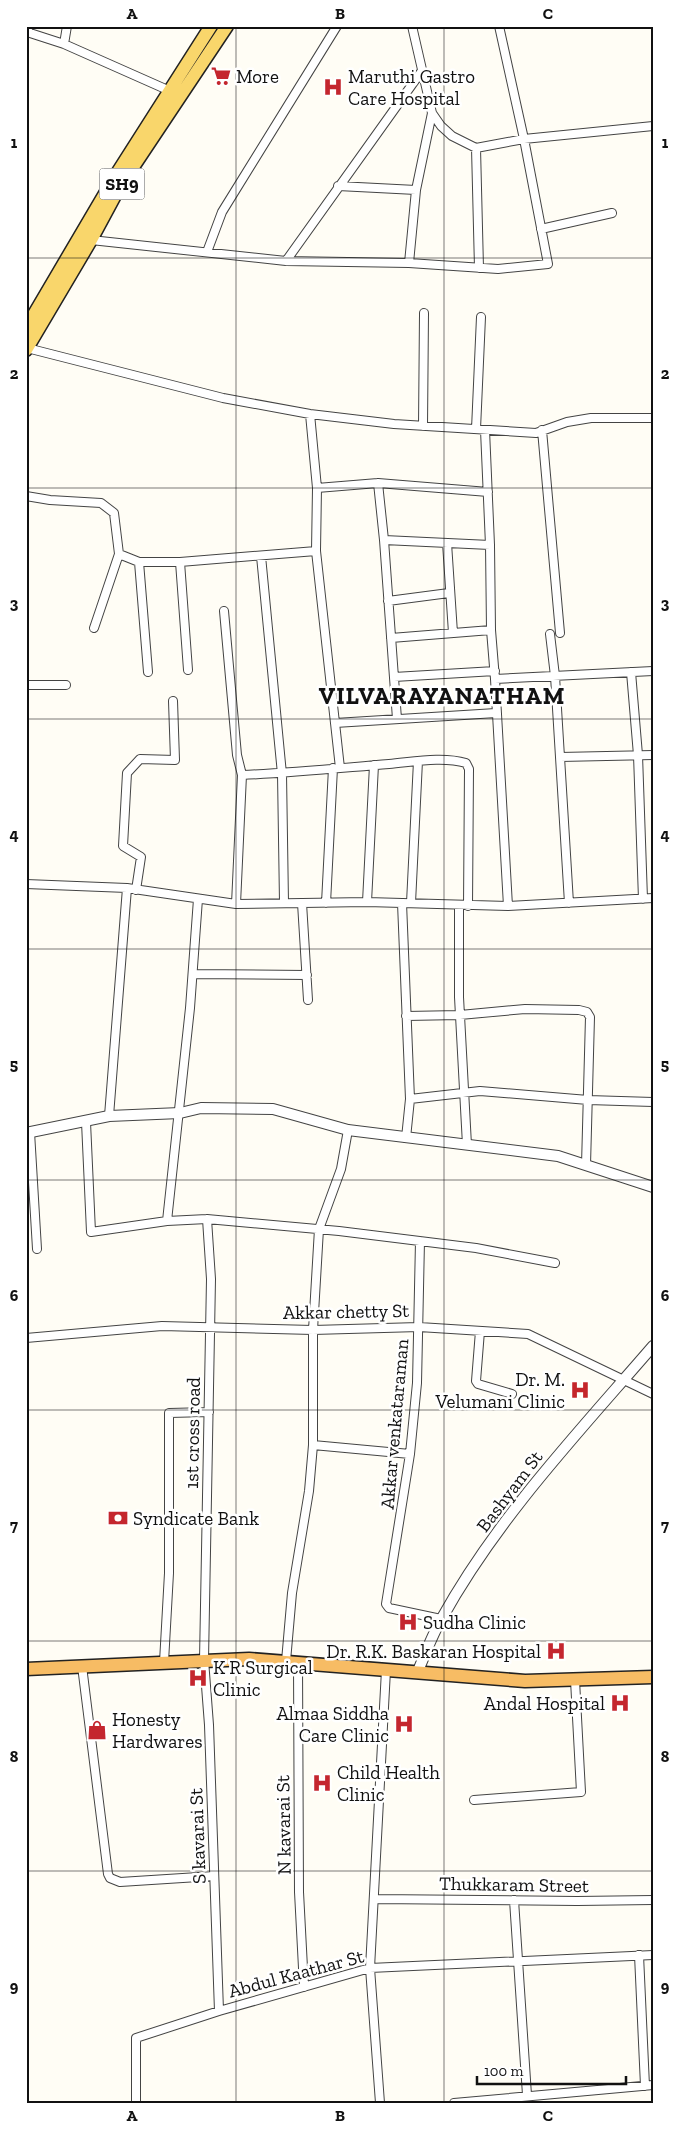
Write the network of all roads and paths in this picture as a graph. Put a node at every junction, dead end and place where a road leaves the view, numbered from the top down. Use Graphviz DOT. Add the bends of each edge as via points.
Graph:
graph roads {
  1 [pos="67,26"];
  2 [pos="211,26"];
  3 [pos="227,26"];
  4 [pos="337,26"];
  5 [pos="412,26"];
  6 [pos="499,26"];
  7 [pos="27,29"];
  8 [pos="64,44"];
  9 [pos="421,72"];
  10 [pos="170,90"];
  11 [pos="432,113"];
  12 [pos="653,126"];
  13 [pos="524,139"];
  14 [pos="476,148"];
  15 [pos="338,186"];
  16 [pos="416,190"];
  17 [pos="612,213"];
  18 [pos="541,229"];
  19 [pos="91,240"];
  20 [pos="207,252"];
  21 [pos="286,261"];
  22 [pos="409,263"];
  23 [pos="479,268"];
  24 [pos="424,313"];
  25 [pos="481,317"];
  26 [pos="26,328"];
  27 [pos="27,349"];
  28 [pos="310,414"];
  29 [pos="653,418"];
  30 [pos="423,426"];
  31 [pos="476,429"];
  32 [pos="485,430"];
  33 [pos="542,430"];
  34 [pos="378,483"];
  35 [pos="317,488"];
  36 [pos="488,492"];
  37 [pos="26,496"];
  38 [pos="384,540"];
  39 [pos="447,543"];
  40 [pos="490,545"];
  41 [pos="316,551"];
  42 [pos="119,554"];
  43 [pos="261,556"];
  44 [pos="140,562"];
  45 [pos="180,562"];
  46 [pos="449,593"];
  47 [pos="388,601"];
  48 [pos="224,611"];
  49 [pos="94,628"];
  50 [pos="491,630"];
  51 [pos="453,633"];
  52 [pos="560,633"];
  53 [pos="550,634"];
  54 [pos="391,638"];
  55 [pos="188,670"];
  56 [pos="653,671"];
  57 [pos="148,672"];
  58 [pos="632,672"];
  59 [pos="495,675"];
  60 [pos="555,676"];
  61 [pos="394,677"];
  62 [pos="26,685"];
  63 [pos="66,686"];
  64 [pos="173,701"];
  65 [pos="496,713"];
  66 [pos="397,719"];
  67 [pos="335,723"];
  68 [pos="638,755"];
  69 [pos="653,755"];
  70 [pos="560,756"];
  71 [pos="418,761"];
  72 [pos="374,765"];
  73 [pos="336,768"];
  74 [pos="282,774"];
  75 [pos="242,775"];
  76 [pos="26,884"];
  77 [pos="127,888"];
  78 [pos="136,890"];
  79 [pos="653,898"];
  80 [pos="198,899"];
  81 [pos="642,899"];
  82 [pos="367,902"];
  83 [pos="569,902"];
  84 [pos="284,903"];
  85 [pos="302,903"];
  86 [pos="326,903"];
  87 [pos="402,903"];
  88 [pos="411,903"];
  89 [pos="236,904"];
  90 [pos="463,906"];
  91 [pos="508,906"];
  92 [pos="193,974"];
  93 [pos="307,975"];
  94 [pos="308,1000"];
  95 [pos="460,1015"];
  96 [pos="406,1016"];
  97 [pos="465,1094"];
  98 [pos="410,1099"];
  99 [pos="588,1100"];
  100 [pos="653,1102"];
  101 [pos="180,1113"];
  102 [pos="109,1116"];
  103 [pos="86,1122"];
  104 [pos="348,1130"];
  105 [pos="28,1132"];
  106 [pos="406,1138"];
  107 [pos="467,1145"];
  108 [pos="586,1165"];
  109 [pos="653,1187"];
  110 [pos="207,1220"];
  111 [pos="167,1221"];
  112 [pos="319,1229"];
  113 [pos="420,1241"];
  114 [pos="37,1250"];
  115 [pos="555,1263"];
  116 [pos="210,1326"];
  117 [pos="419,1327"];
  118 [pos="314,1330"];
  119 [pos="480,1331"];
  120 [pos="26,1338"];
  121 [pos="653,1346"];
  122 [pos="623,1380"];
  123 [pos="512,1394"];
  124 [pos="653,1394"];
  125 [pos="209,1412"];
  126 [pos="312,1445"];
  127 [pos="410,1454"];
  128 [pos="441,1619"];
  129 [pos="204,1660"];
  130 [pos="164,1662"];
  131 [pos="292,1662"];
  132 [pos="82,1666"];
  133 [pos="26,1669"];
  134 [pos="386,1670"];
  135 [pos="417,1673"];
  136 [pos="653,1677"];
  137 [pos="575,1680"];
  138 [pos="474,1800"];
  139 [pos="214,1876"];
  140 [pos="375,1899"];
  141 [pos="514,1900"];
  142 [pos="653,1900"];
  143 [pos="639,1955"];
  144 [pos="653,1955"];
  145 [pos="518,1960"];
  146 [pos="370,1968"];
  147 [pos="304,1987"];
  148 [pos="219,2010"];
  149 [pos="649,2085"];
  150 [pos="527,2095"];
  151 [pos="136,2103"];
  152 [pos="380,2103"];
  153 [pos="454,2103"];
  1 -- 8 [label="street"];
  2 -- 10 [label="main road"];
  3 -- 19 [label="main road, SH9" via="119,188"];
  4 -- 20 [label="street" via="222,212"];
  5 -- 9 [label="street"];
  6 -- 13 [label="street"];
  7 -- 8 [label="street" via="36,36"];
  8 -- 10 [label="street"];
  9 -- 11 [label="street"];
  9 -- 15 [label="street"];
  10 -- 26 [label="main road"];
  11 -- 14 [label="street" via="452,136"];
  11 -- 16 [label="street"];
  12 -- 13 [label="street"];
  13 -- 14 [label="street"];
  13 -- 18 [label="street"];
  14 -- 23 [label="street"];
  15 -- 16 [label="street"];
  15 -- 21 [label="street"];
  16 -- 22 [label="street"];
  17 -- 18 [label="street"];
  18 -- 23 [label="street" via="548,264"];
  19 -- 20 [label="street"];
  19 -- 27 [label="main road, SH9"];
  20 -- 21 [label="street"];
  21 -- 22 [label="street"];
  22 -- 23 [label="street"];
  24 -- 30 [label="street"];
  25 -- 31 [label="street"];
  27 -- 28 [label="street" via="224,398"];
  28 -- 30 [label="street"];
  28 -- 35 [label="street"];
  29 -- 33 [label="street" via="591,418"];
  30 -- 31 [label="street"];
  31 -- 32 [label="street"];
  32 -- 33 [label="street" via="536,433"];
  32 -- 36 [label="street"];
  33 -- 52 [label="street"];
  34 -- 35 [label="street"];
  34 -- 36 [label="street"];
  34 -- 38 [label="street"];
  35 -- 41 [label="street"];
  36 -- 40 [label="street"];
  37 -- 42 [label="street" via="101,503 114,513"];
  38 -- 39 [label="street"];
  38 -- 47 [label="street"];
  39 -- 40 [label="street"];
  39 -- 46 [label="street"];
  40 -- 50 [label="street"];
  41 -- 43 [label="street"];
  41 -- 67 [label="street"];
  42 -- 44 [label="street"];
  42 -- 49 [label="street"];
  43 -- 45 [label="street"];
  43 -- 74 [label="street"];
  44 -- 45 [label="street"];
  44 -- 57 [label="street"];
  45 -- 55 [label="street"];
  46 -- 47 [label="street"];
  46 -- 51 [label="street"];
  47 -- 54 [label="street"];
  48 -- 75 [label="street" via="237,755"];
  50 -- 51 [label="street"];
  50 -- 59 [label="street"];
  51 -- 54 [label="street"];
  53 -- 60 [label="street"];
  54 -- 61 [label="street"];
  56 -- 58 [label="street"];
  58 -- 60 [label="street"];
  58 -- 68 [label="street"];
  59 -- 60 [label="street"];
  59 -- 61 [label="street"];
  59 -- 65 [label="street"];
  60 -- 70 [label="street"];
  61 -- 66 [label="street"];
  62 -- 63 [label="street"];
  64 -- 78 [label="street" via="175,760 140,759 127,773 122,846 141,857"];
  65 -- 66 [label="street"];
  65 -- 91 [label="street"];
  66 -- 67 [label="street"];
  67 -- 73 [label="street"];
  68 -- 69 [label="street"];
  68 -- 70 [label="street"];
  68 -- 81 [label="street"];
  70 -- 83 [label="street"];
  71 -- 72 [label="street"];
  71 -- 88 [label="street"];
  71 -- 90 [label="street" via="459,761 466,763 469,769"];
  72 -- 73 [label="street"];
  72 -- 82 [label="street"];
  73 -- 74 [label="street"];
  73 -- 86 [label="street"];
  74 -- 75 [label="street"];
  74 -- 84 [label="street"];
  75 -- 89 [label="street"];
  76 -- 77 [label="street"];
  77 -- 78 [label="street"];
  77 -- 102 [label="street"];
  78 -- 80 [label="street"];
  79 -- 81 [label="street"];
  80 -- 89 [label="street"];
  80 -- 92 [label="street"];
  81 -- 83 [label="street"];
  82 -- 86 [label="street"];
  82 -- 87 [label="street"];
  83 -- 91 [label="street"];
  84 -- 85 [label="street"];
  84 -- 89 [label="street"];
  85 -- 86 [label="street"];
  85 -- 93 [label="street"];
  87 -- 88 [label="street"];
  87 -- 96 [label="street"];
  88 -- 90 [label="street"];
  90 -- 91 [label="street"];
  90 -- 95 [label="street"];
  92 -- 93 [label="street"];
  92 -- 101 [label="street"];
  93 -- 94 [label="street"];
  95 -- 96 [label="street"];
  95 -- 97 [label="street"];
  95 -- 99 [label="street" via="525,1009 587,1012 590,1017"];
  96 -- 98 [label="street"];
  97 -- 98 [label="street"];
  97 -- 99 [label="street" via="480,1091"];
  97 -- 107 [label="street"];
  98 -- 106 [label="street"];
  99 -- 100 [label="street"];
  99 -- 108 [label="street"];
  101 -- 102 [label="street"];
  101 -- 104 [label="street" via="201,1108 272,1109"];
  101 -- 111 [label="street"];
  102 -- 103 [label="street"];
  103 -- 105 [label="street"];
  103 -- 111 [label="street" via="91,1232"];
  104 -- 106 [label="street"];
  104 -- 112 [label="street, N kavarai St" via="341,1169"];
  105 -- 114 [label="street"];
  106 -- 107 [label="street"];
  107 -- 108 [label="street" via="558,1156"];
  108 -- 109 [label="street"];
  110 -- 111 [label="street"];
  110 -- 112 [label="street"];
  110 -- 116 [label="street, 1st cross road" via="212,1279"];
  112 -- 113 [label="street"];
  112 -- 118 [label="street, N kavarai St"];
  113 -- 115 [label="street"];
  113 -- 117 [label="street, Akkar venkataraman"];
  116 -- 118 [label="street, Akkar chetty St"];
  116 -- 120 [label="street, Akkar chetty St" via="162,1326"];
  116 -- 125 [label="street, 1st cross road"];
  117 -- 118 [label="street, Akkar chetty St"];
  117 -- 119 [label="street, Akkar chetty St"];
  117 -- 127 [label="street, Akkar venkataraman"];
  118 -- 126 [label="street, N kavarai St"];
  119 -- 122 [label="street, Akkar chetty St" via="528,1334"];
  119 -- 123 [label="street" via="476,1381"];
  121 -- 122 [label="street, Bashyam St"];
  122 -- 124 [label="street, Akkar chetty St"];
  122 -- 128 [label="street, Bashyam St" via="530,1487"];
  125 -- 129 [label="street, 1st cross road"];
  125 -- 130 [label="street" via="169,1413 169,1573"];
  126 -- 127 [label="street"];
  126 -- 131 [label="street, N kavarai St" via="309,1491 292,1593"];
  127 -- 128 [label="street, Akkar venkataraman" via="386,1604 389,1608"];
  128 -- 135 [label="street, Bashyam St"];
  129 -- 130 [label="highway"];
  129 -- 131 [label="highway"];
  129 -- 139 [label="street, S kavarai St"];
  130 -- 132 [label="highway"];
  131 -- 134 [label="highway"];
  131 -- 147 [label="street, N kavarai St"];
  132 -- 133 [label="highway"];
  132 -- 139 [label="street" via="110,1878 120,1882"];
  134 -- 135 [label="highway"];
  134 -- 140 [label="street"];
  135 -- 137 [label="highway" via="524,1681"];
  136 -- 137 [label="highway"];
  137 -- 138 [label="street" via="581,1792"];
  139 -- 148 [label="street, S kavarai St"];
  140 -- 141 [label="street, Thukkaram Street"];
  140 -- 146 [label="street"];
  141 -- 142 [label="street, Thukkaram Street"];
  141 -- 145 [label="street"];
  143 -- 144 [label="street, Abdul Kaathar St"];
  143 -- 145 [label="street, Abdul Kaathar St"];
  143 -- 149 [label="street"];
  145 -- 146 [label="street, Abdul Kaathar St"];
  145 -- 150 [label="street"];
  146 -- 147 [label="street, Abdul Kaathar St"];
  146 -- 152 [label="street"];
  147 -- 148 [label="street, Abdul Kaathar St"];
  148 -- 151 [label="street, Abdul Kaathar St" via="136,2038"];
  149 -- 150 [label="street"];
  150 -- 153 [label="street"];
}
